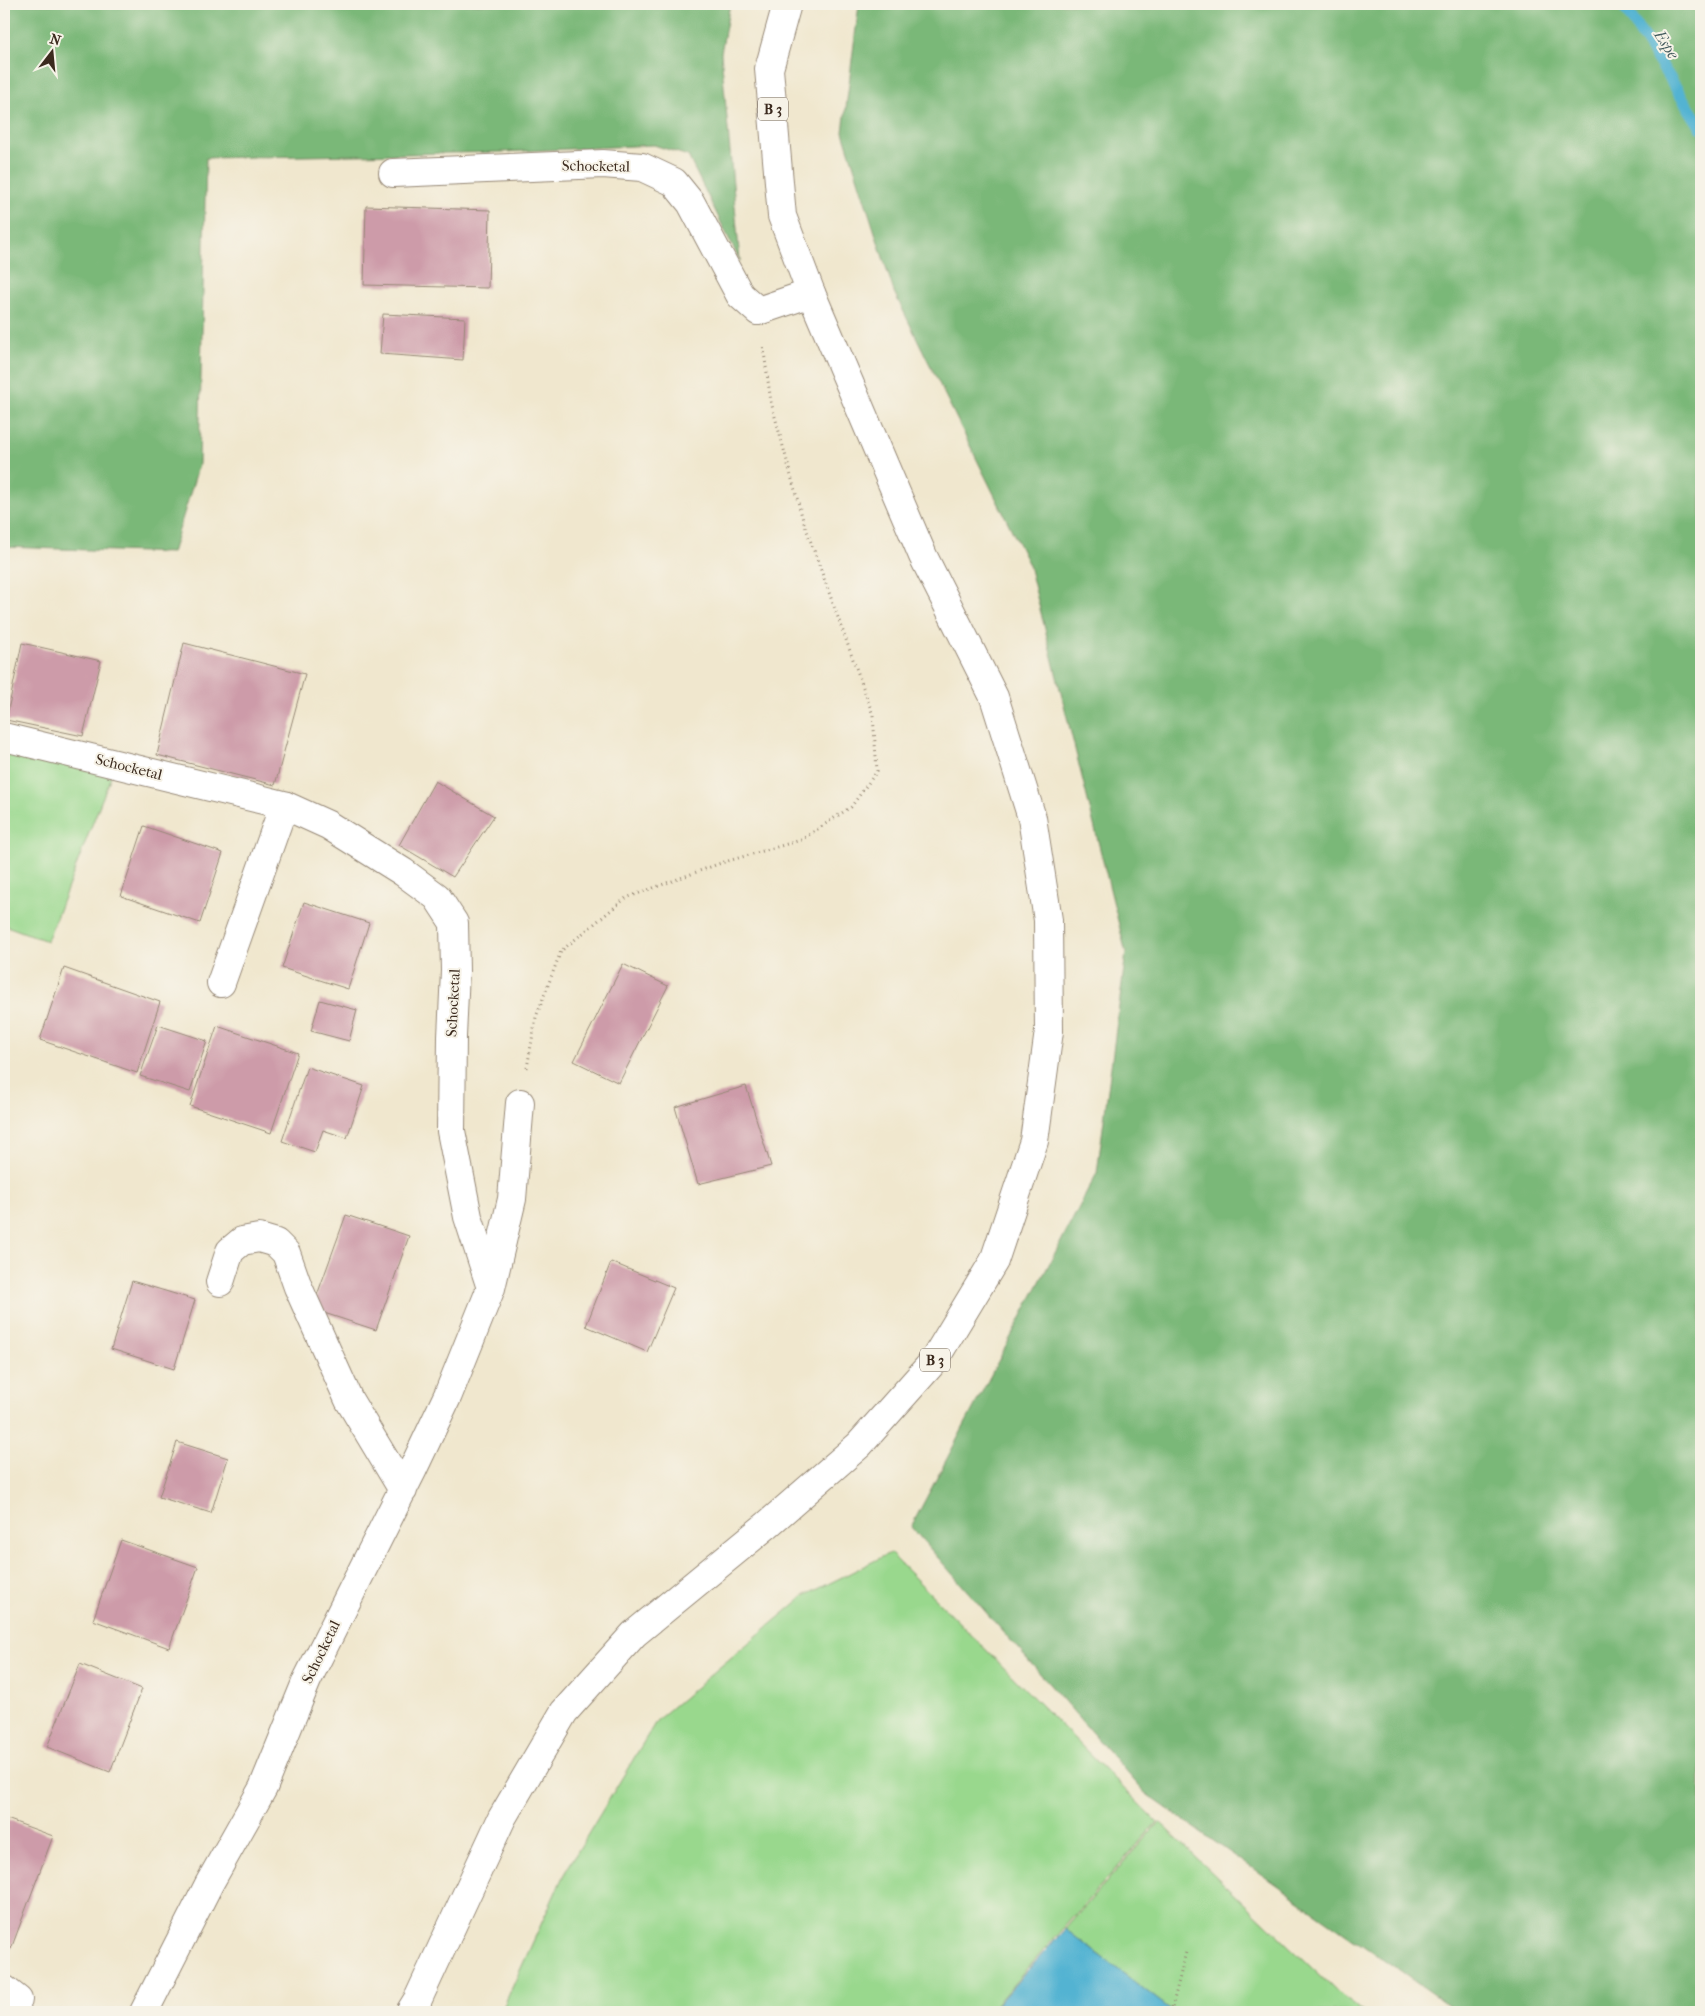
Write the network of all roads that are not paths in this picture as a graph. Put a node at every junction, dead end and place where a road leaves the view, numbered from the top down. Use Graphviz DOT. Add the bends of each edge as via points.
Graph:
graph roads {
  1 [pos="787,4"];
  2 [pos="393,173"];
  3 [pos="811,293"];
  4 [pos="4,737"];
  5 [pos="284,805"];
  6 [pos="221,983"];
  7 [pos="520,1103"];
  8 [pos="220,1282"];
  9 [pos="491,1288"];
  10 [pos="403,1490"];
  11 [pos="144,2012"];
  12 [pos="410,2012"];
  1 -- 3 [label="street, B 3" via="769,69 782,216"];
  2 -- 3 [label="street, Schocketal" via="603,164 642,167 674,182 691,203 740,295 758,312"];
  3 -- 12 [label="street, B 3" via="923,556 994,697 1032,818 1048,920 1049,1031 1034,1141 994,1261 934,1362 859,1445 634,1634 564,1712 502,1818"];
  4 -- 5 [label="street, Schocketal"];
  5 -- 6 [label="street"];
  5 -- 9 [label="street, Schocketal" via="328,825 403,872 437,897 454,923 456,971 451,1131 468,1217"];
  7 -- 9 [label="street, Schocketal" via="512,1199"];
  8 -- 10 [label="street" via="230,1251 242,1241 259,1238 276,1243 286,1252 298,1287 349,1400"];
  9 -- 10 [label="street, Schocketal" via="448,1394"];
  10 -- 11 [label="street, Schocketal" via="307,1680 262,1788 208,1884"];
}
